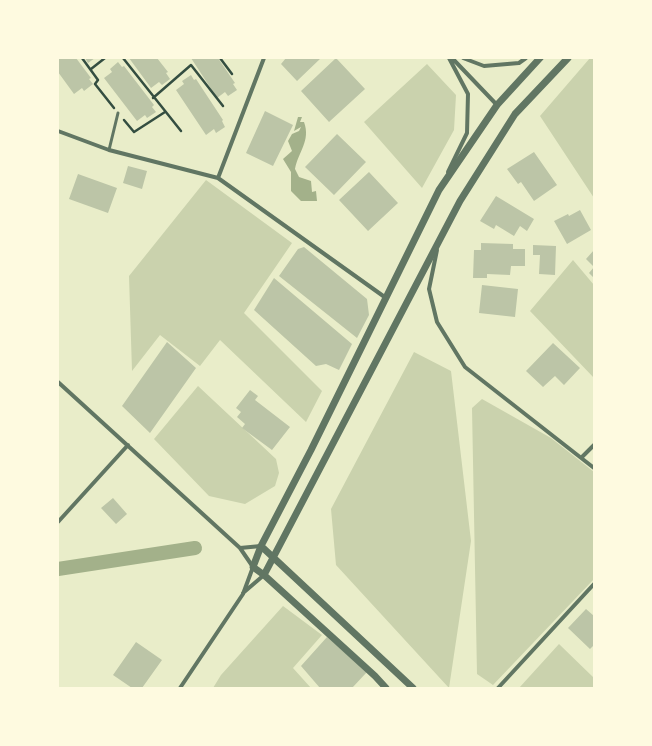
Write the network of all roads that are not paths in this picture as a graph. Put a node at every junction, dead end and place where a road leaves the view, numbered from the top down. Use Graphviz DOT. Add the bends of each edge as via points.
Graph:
graph roads {
  1 [pos="264,58"];
  2 [pos="449,58"];
  3 [pos="452,58"];
  4 [pos="463,58"];
  5 [pos="526,58"];
  6 [pos="540,58"];
  7 [pos="568,58"];
  8 [pos="497,105"];
  9 [pos="118,113"];
  10 [pos="58,131"];
  11 [pos="109,150"];
  12 [pos="218,178"];
  13 [pos="439,190"];
  14 [pos="439,239"];
  15 [pos="386,298"];
  16 [pos="58,382"];
  17 [pos="128,445"];
  18 [pos="594,446"];
  19 [pos="582,457"];
  20 [pos="594,468"];
  21 [pos="58,522"];
  22 [pos="261,546"];
  23 [pos="240,548"];
  24 [pos="275,556"];
  25 [pos="253,567"];
  26 [pos="264,575"];
  27 [pos="594,584"];
  28 [pos="243,594"];
  29 [pos="180,688"];
  30 [pos="386,688"];
  31 [pos="413,688"];
  32 [pos="498,688"];
  1 -- 12 [label="street"];
  2 -- 13 [label="street" via="468,94 467,133"];
  3 -- 8 [label="street"];
  4 -- 5 [label="street" via="484,66 519,63"];
  6 -- 8 [label="street"];
  7 -- 14 [label="street" via="515,114"];
  8 -- 13 [label="street"];
  9 -- 11 [label="lane"];
  10 -- 11 [label="street"];
  11 -- 12 [label="street"];
  12 -- 15 [label="street"];
  13 -- 15 [label="street"];
  14 -- 19 [label="street" via="429,289 437,322 465,367"];
  14 -- 24 [label="street"];
  15 -- 22 [label="street"];
  16 -- 17 [label="street"];
  17 -- 21 [label="street"];
  17 -- 23 [label="street"];
  18 -- 19 [label="street"];
  19 -- 20 [label="street"];
  22 -- 23 [label="street"];
  22 -- 24 [label="street"];
  22 -- 25 [label="street"];
  23 -- 25 [label="street"];
  24 -- 26 [label="street"];
  24 -- 31 [label="street"];
  25 -- 26 [label="street"];
  25 -- 28 [label="street"];
  26 -- 28 [label="street"];
  26 -- 30 [label="street"];
  27 -- 32 [label="street"];
  28 -- 29 [label="street"];
}
